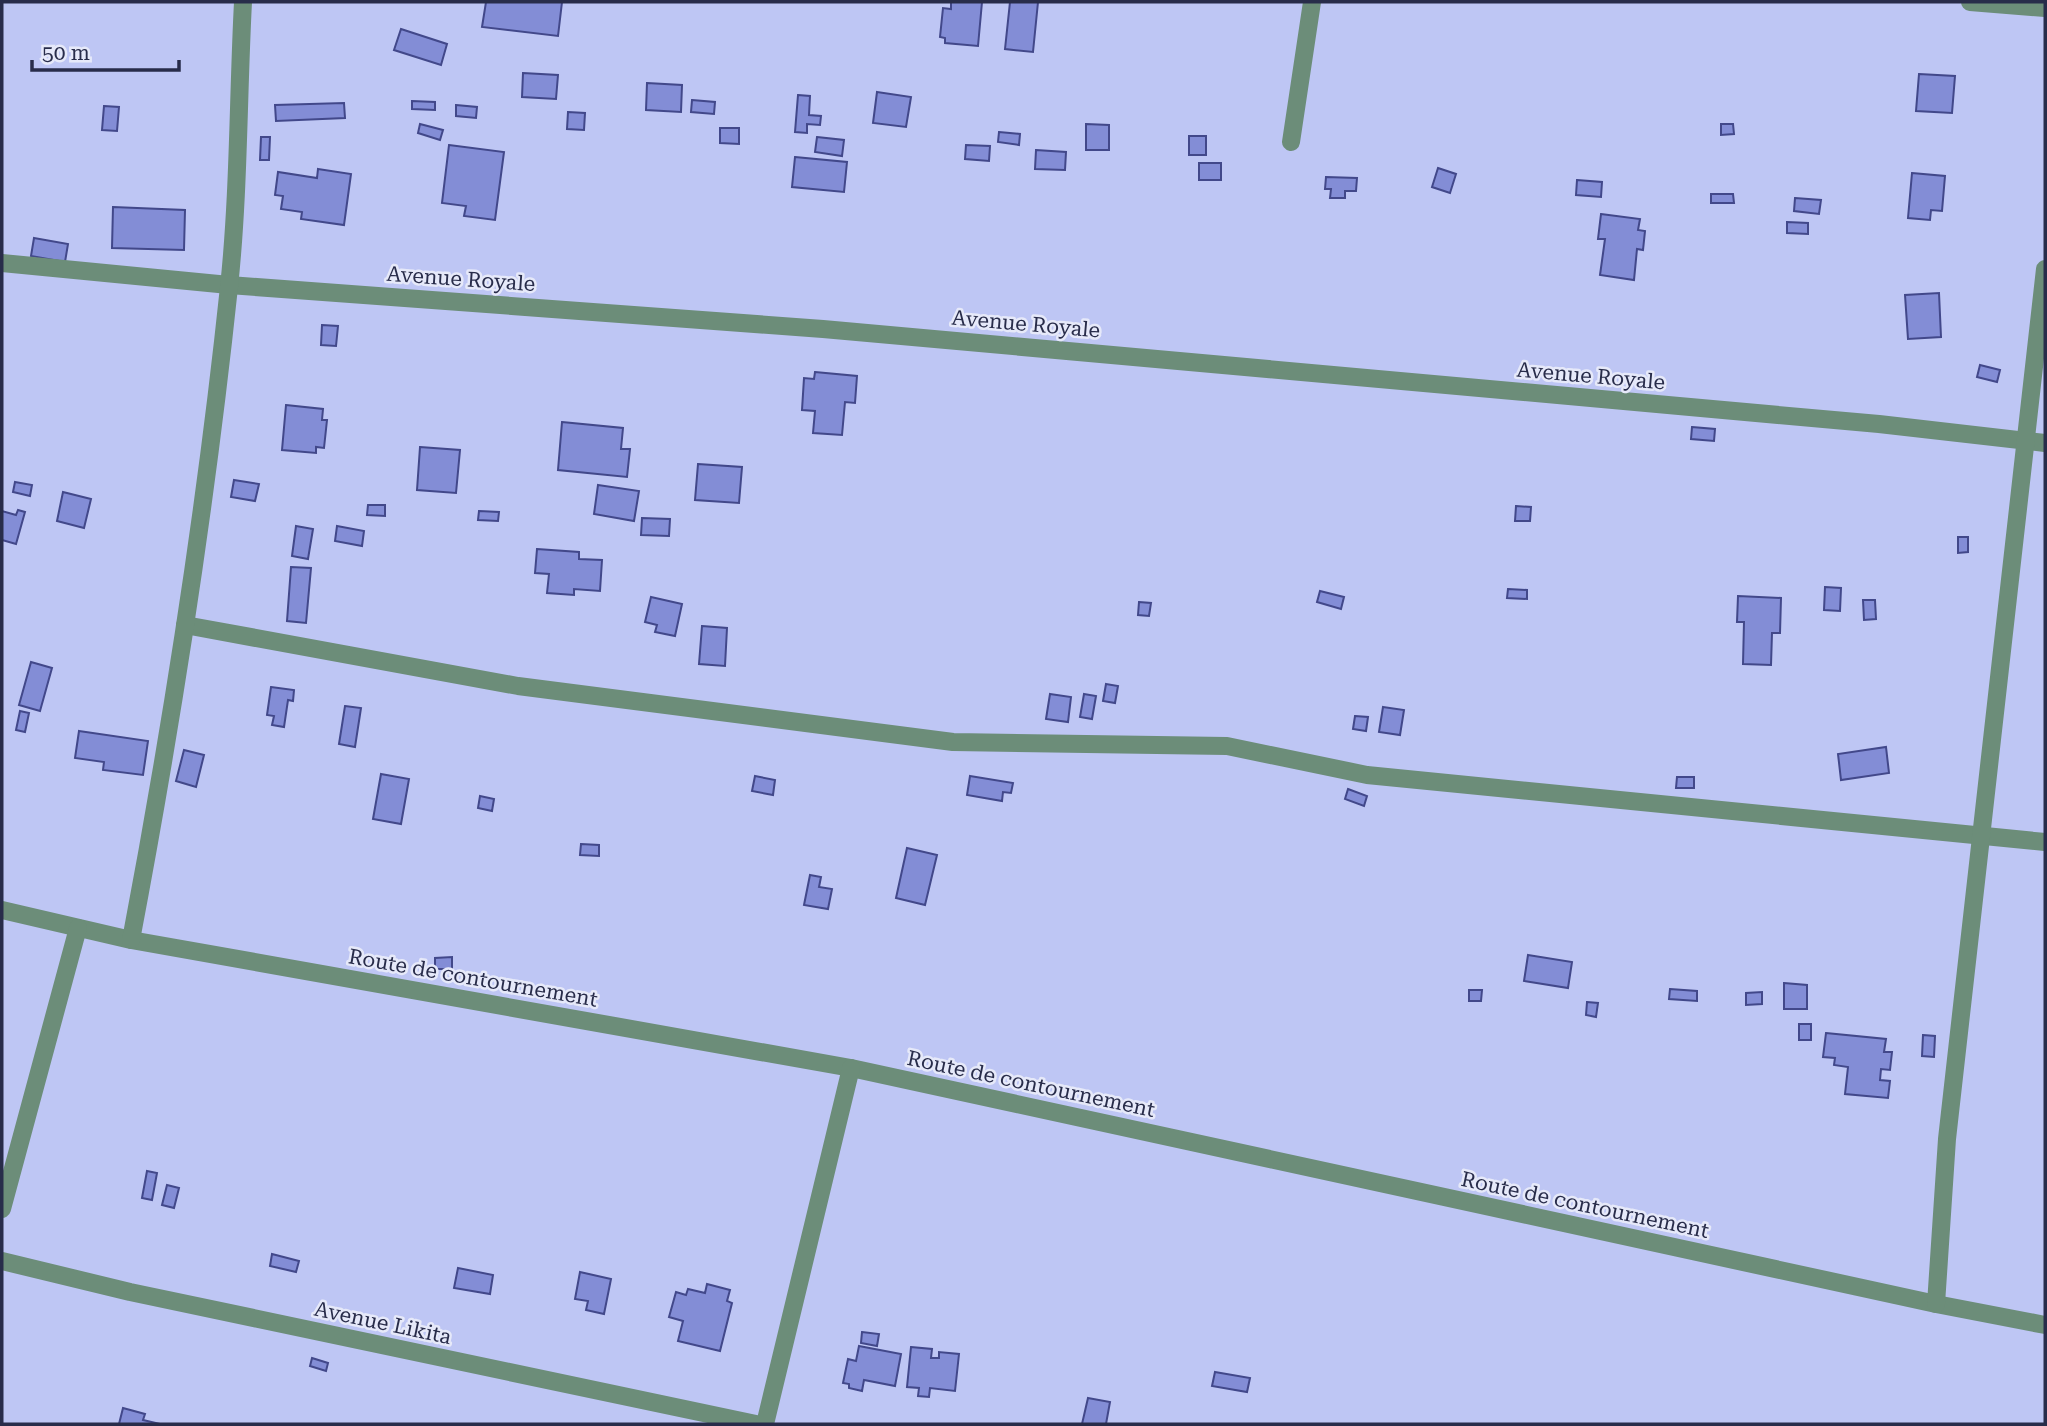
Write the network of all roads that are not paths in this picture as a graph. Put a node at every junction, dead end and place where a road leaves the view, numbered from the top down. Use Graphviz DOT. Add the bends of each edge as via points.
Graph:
graph roads {
  1 [pos="243,2"];
  2 [pos="1312,2"];
  3 [pos="1970,2"];
  4 [pos="2045,8"];
  5 [pos="1291,142"];
  6 [pos="2,263"];
  7 [pos="2045,269"];
  8 [pos="229,285"];
  9 [pos="2026,442"];
  10 [pos="2045,443"];
  11 [pos="185,625"];
  12 [pos="1981,836"];
  13 [pos="2045,842"];
  14 [pos="2,910"];
  15 [pos="78,928"];
  16 [pos="131,940"];
  17 [pos="851,1069"];
  18 [pos="2,1209"];
  19 [pos="2,1261"];
  20 [pos="1936,1304"];
  21 [pos="2045,1325"];
  22 [pos="756,1424"];
  23 [pos="765,1424"];
  1 -- 8 [label="street"];
  2 -- 5 [label="street"];
  3 -- 4 [label="street"];
  6 -- 8 [label="street, Avenue Royale"];
  7 -- 9 [label="street"];
  8 -- 9 [label="street, Avenue Royale" via="823,329 1879,424"];
  8 -- 11 [label="street"];
  9 -- 10 [label="street, Avenue Royale"];
  9 -- 12 [label="street"];
  11 -- 12 [label="street" via="518,686 953,743 1227,746 1367,775"];
  11 -- 16 [label="street"];
  12 -- 13 [label="street"];
  12 -- 20 [label="street" via="1947,1139"];
  14 -- 15 [label="street, Route de contournement"];
  15 -- 16 [label="street, Route de contournement"];
  15 -- 18 [label="street"];
  16 -- 17 [label="street, Route de contournement"];
  17 -- 20 [label="street, Route de contournement"];
  17 -- 23 [label="street"];
  19 -- 22 [label="street, Avenue Likita"];
  20 -- 21 [label="street, Route de contournement"];
}
